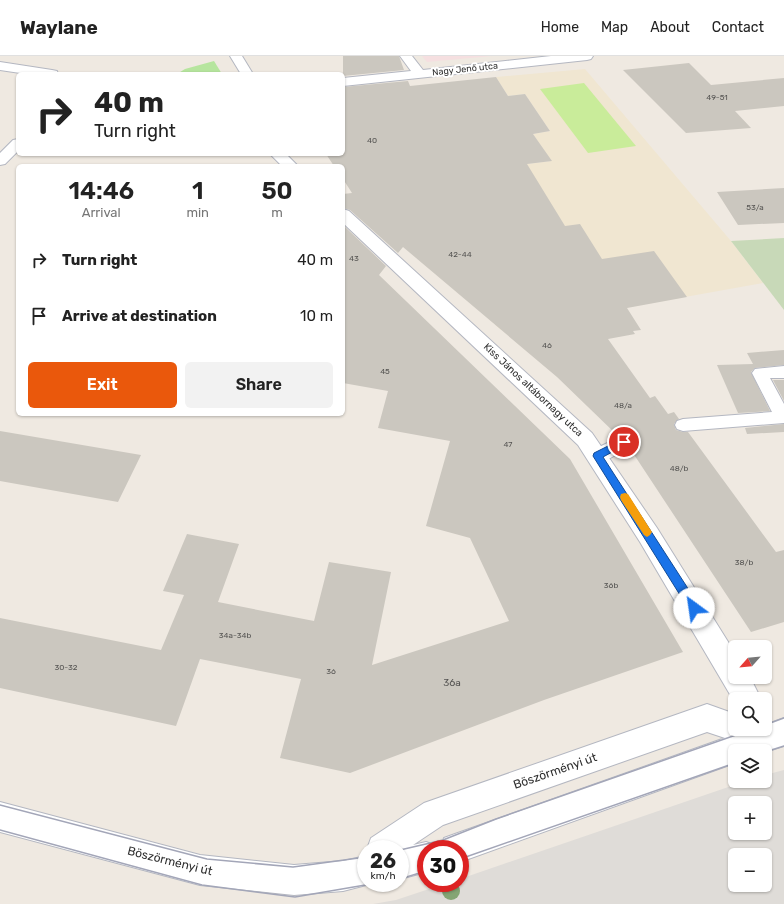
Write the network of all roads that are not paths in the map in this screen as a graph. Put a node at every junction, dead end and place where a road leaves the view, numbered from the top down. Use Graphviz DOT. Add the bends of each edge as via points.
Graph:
graph roads {
  1 [pos="236,56"];
  2 [pos="406,56"];
  3 [pos="587,56"];
  4 [pos="0,66"];
  5 [pos="39,72"];
  6 [pos="246,72"];
  7 [pos="419,73"];
  8 [pos="345,82"];
  9 [pos="16,145"];
  10 [pos="279,156"];
  11 [pos="0,161"];
  12 [pos="289,164"];
  13 [pos="345,216"];
  14 [pos="784,372"];
  15 [pos="683,425"];
  16 [pos="624,442"];
  17 [pos="597,456"];
  18 [pos="744,692"];
  19 [pos="728,726"];
  20 [pos="774,732"];
  21 [pos="0,817"];
  22 [pos="395,840"];
  23 [pos="469,844"];
  24 [pos="357,869"];
  1 -- 6 [label="street"];
  2 -- 7 [label="street"];
  3 -- 7 [label="street, Nagy Jenő utca"];
  4 -- 5 [label="street"];
  7 -- 8 [label="street, Nagy Jenő utca"];
  9 -- 11 [label="street"];
  10 -- 12 [label="street"];
  13 -- 17 [label="street, Kiss János altábornagy utca" via="585,438"];
  14 -- 15 [label="lane" via="760,373 783,417"];
  16 -- 17 [label="lane"];
  17 -- 18 [label="street, Kiss János altábornagy utca" via="687,596"];
  19 -- 22 [label="street, Böszörményi út" via="707,718 434,813"];
  20 -- 23 [label="street"];
  21 -- 24 [label="street, Böszörményi út" via="200,870 294,880"];
}
